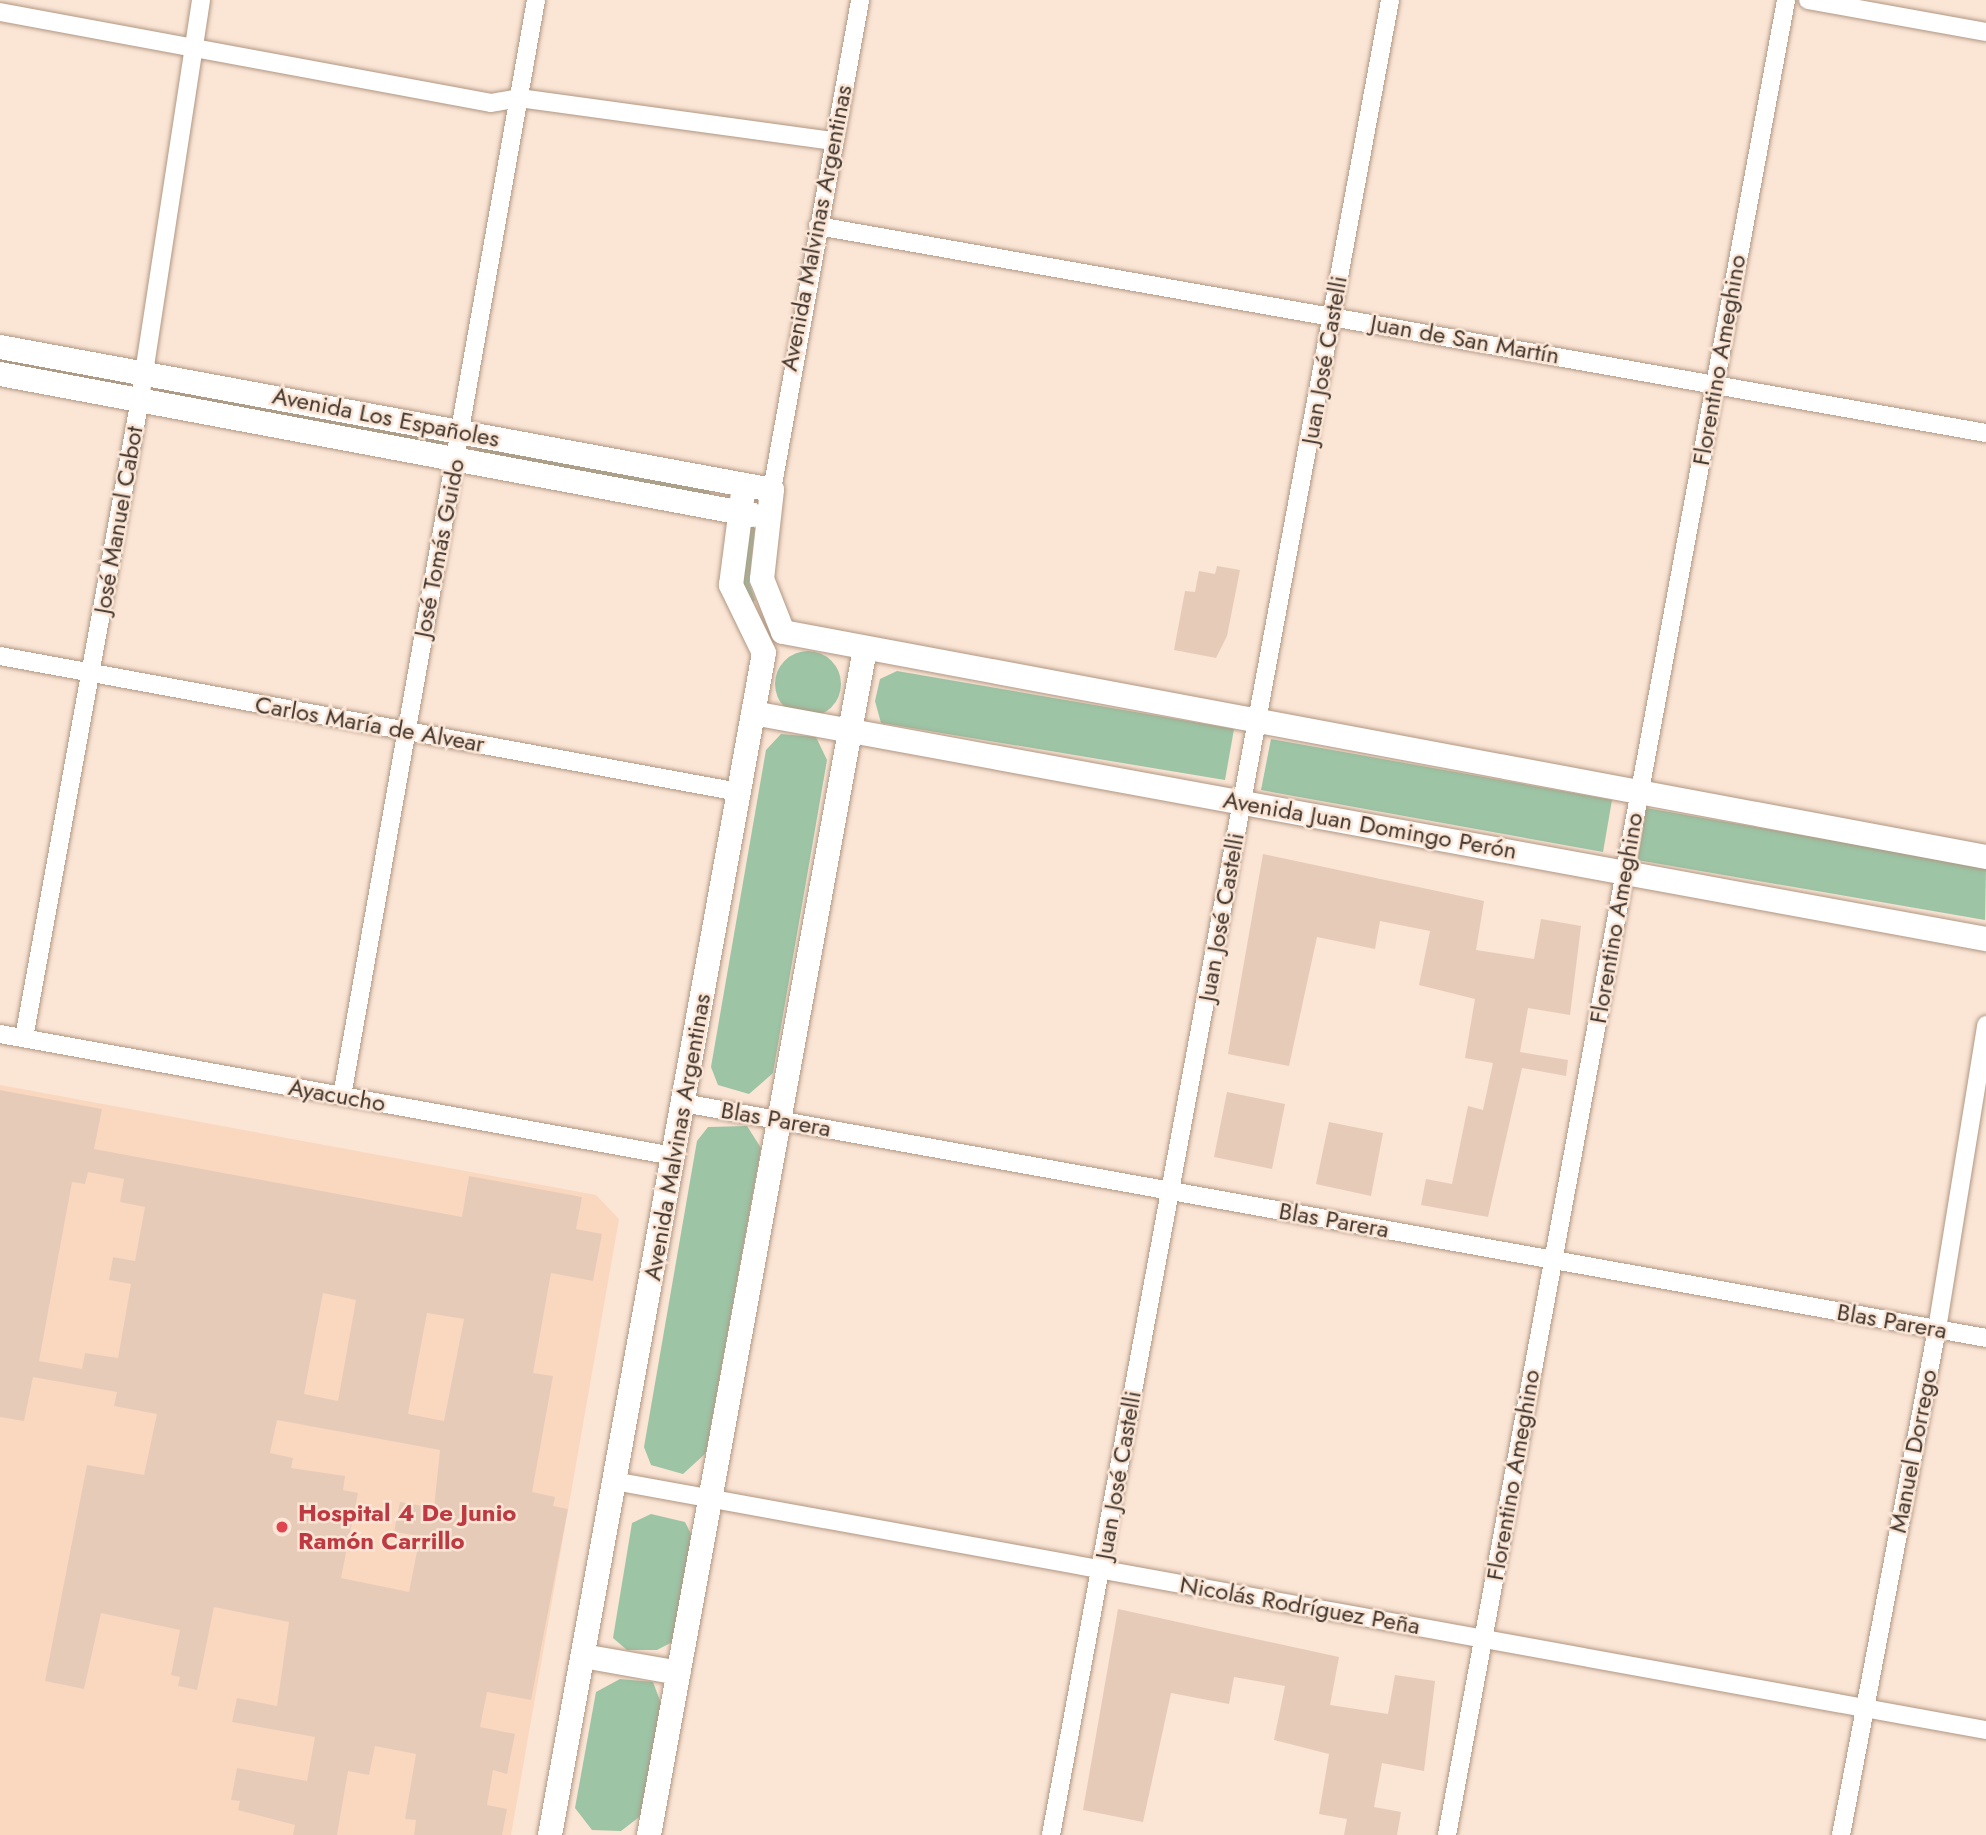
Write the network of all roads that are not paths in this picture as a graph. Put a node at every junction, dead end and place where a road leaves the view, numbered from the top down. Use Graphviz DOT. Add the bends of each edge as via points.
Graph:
graph roads {
  1 [pos="201,0"];
  2 [pos="536,0"];
  3 [pos="860,0"];
  4 [pos="1390,0"];
  5 [pos="1786,0"];
  6 [pos="1808,0"];
  7 [pos="0,12"];
  8 [pos="1986,33"];
  9 [pos="195,47"];
  10 [pos="519,98"];
  11 [pos="832,141"];
  12 [pos="818,226"];
  13 [pos="1332,315"];
  14 [pos="0,347"];
  15 [pos="144,372"];
  16 [pos="0,374"];
  17 [pos="1715,384"];
  18 [pos="140,400"];
  19 [pos="462,431"];
  20 [pos="1986,433"];
  21 [pos="773,457"];
  22 [pos="456,461"];
  23 [pos="744,485"];
  24 [pos="772,490"];
  25 [pos="739,513"];
  26 [pos="767,518"];
  27 [pos="783,632"];
  28 [pos="865,649"];
  29 [pos="764,653"];
  30 [pos="0,656"];
  31 [pos="90,673"];
  32 [pos="753,713"];
  33 [pos="1256,724"];
  34 [pos="404,730"];
  35 [pos="850,730"];
  36 [pos="739,792"];
  37 [pos="1639,794"];
  38 [pos="1242,802"];
  39 [pos="1986,858"];
  40 [pos="1625,871"];
  41 [pos="1986,939"];
  42 [pos="1986,1025"];
  43 [pos="0,1034"];
  44 [pos="24,1038"];
  45 [pos="342,1096"];
  46 [pos="683,1103"];
  47 [pos="779,1120"];
  48 [pos="673,1156"];
  49 [pos="1170,1191"];
  50 [pos="1553,1260"];
  51 [pos="1937,1329"];
  52 [pos="1986,1338"];
  53 [pos="614,1481"];
  54 [pos="711,1498"];
  55 [pos="1100,1569"];
  56 [pos="1483,1638"];
  57 [pos="583,1656"];
  58 [pos="679,1673"];
  59 [pos="1863,1707"];
  60 [pos="1986,1730"];
  61 [pos="550,1835"];
  62 [pos="649,1835"];
  63 [pos="1051,1835"];
  64 [pos="1447,1835"];
  65 [pos="1841,1835"];
  1 -- 9 [label="street, José Manuel Cabot"];
  2 -- 10 [label="street, José Tomás Guido"];
  3 -- 11 [label="street, Avenida Malvinas Argentinas"];
  4 -- 13 [label="street, Juan José Castelli"];
  5 -- 17 [label="street, Florentino Ameghino"];
  6 -- 8 [label="street"];
  7 -- 9 [label="street"];
  9 -- 10 [label="street" via="491,103"];
  9 -- 15 [label="street, José Manuel Cabot"];
  10 -- 11 [label="street"];
  10 -- 19 [label="street, José Tomás Guido"];
  11 -- 12 [label="street, Avenida Malvinas Argentinas"];
  12 -- 13 [label="street, Juan de San Martín"];
  12 -- 21 [label="street, Avenida Malvinas Argentinas"];
  13 -- 17 [label="street, Juan de San Martín"];
  13 -- 33 [label="street, Juan José Castelli"];
  14 -- 15 [label="main road, Avenida Los Españoles"];
  15 -- 18 [label="street, José Manuel Cabot"];
  15 -- 19 [label="main road, Avenida Los Españoles"];
  16 -- 18 [label="main road, Avenida Los Españoles"];
  17 -- 20 [label="street, Juan de San Martín"];
  17 -- 37 [label="street, Florentino Ameghino"];
  18 -- 22 [label="main road, Avenida Los Españoles"];
  18 -- 31 [label="street, José Manuel Cabot"];
  19 -- 22 [label="street, José Tomás Guido"];
  19 -- 23 [label="main road, Avenida Los Españoles"];
  21 -- 23 [label="street"];
  21 -- 24 [label="street, Avenida Malvinas Argentinas"];
  22 -- 25 [label="main road, Avenida Los Españoles"];
  22 -- 34 [label="street, José Tomás Guido"];
  23 -- 24 [label="main road, Avenida Los Españoles"];
  23 -- 25 [label="main road"];
  24 -- 26 [label="main road, Avenida Malvinas Argentinas"];
  25 -- 26 [label="main road, Avenida Los Españoles"];
  25 -- 29 [label="main road" via="731,585"];
  26 -- 27 [label="main road, Avenida Malvinas Argentinas" via="762,579"];
  27 -- 28 [label="main road"];
  27 -- 29 [label="main road"];
  28 -- 33 [label="main road"];
  28 -- 35 [label="main road"];
  29 -- 32 [label="main road, Avenida Malvinas Argentinas"];
  30 -- 31 [label="street, Carlos María de Alvear"];
  31 -- 34 [label="street, Carlos María de Alvear"];
  31 -- 44 [label="street, José Manuel Cabot"];
  32 -- 35 [label="main road, Avenida Juan Domingo Perón"];
  32 -- 36 [label="main road, Avenida Malvinas Argentinas"];
  33 -- 37 [label="main road"];
  33 -- 38 [label="street, Juan José Castelli"];
  34 -- 36 [label="street, Carlos María de Alvear"];
  34 -- 45 [label="street, José Tomás Guido"];
  35 -- 38 [label="main road, Avenida Juan Domingo Perón"];
  35 -- 47 [label="main road"];
  36 -- 46 [label="main road, Avenida Malvinas Argentinas"];
  37 -- 39 [label="main road"];
  37 -- 40 [label="street, Florentino Ameghino"];
  38 -- 40 [label="main road, Avenida Juan Domingo Perón"];
  38 -- 49 [label="street, Juan José Castelli"];
  40 -- 41 [label="main road, Avenida Juan Domingo Perón"];
  40 -- 50 [label="street, Florentino Ameghino"];
  42 -- 51 [label="street, Manuel Dorrego"];
  43 -- 44 [label="street, Ayacucho"];
  44 -- 45 [label="street, Ayacucho"];
  45 -- 48 [label="street, Ayacucho"];
  46 -- 47 [label="street, Blas Parera"];
  46 -- 48 [label="main road, Avenida Malvinas Argentinas"];
  47 -- 49 [label="street, Blas Parera"];
  47 -- 54 [label="main road"];
  48 -- 53 [label="main road, Avenida Malvinas Argentinas"];
  49 -- 50 [label="street, Blas Parera"];
  49 -- 55 [label="street, Juan José Castelli"];
  50 -- 51 [label="street, Blas Parera"];
  50 -- 56 [label="street, Florentino Ameghino"];
  51 -- 52 [label="street, Blas Parera"];
  51 -- 59 [label="street, Manuel Dorrego"];
  53 -- 54 [label="street, Nicolás Rodríguez Peña"];
  53 -- 57 [label="main road, Avenida Malvinas Argentinas"];
  54 -- 55 [label="street, Nicolás Rodríguez Peña"];
  54 -- 58 [label="main road"];
  55 -- 56 [label="street, Nicolás Rodríguez Peña"];
  55 -- 63 [label="street, Juan José Castelli"];
  56 -- 59 [label="street, Nicolás Rodríguez Peña"];
  56 -- 64 [label="street, Florentino Ameghino"];
  57 -- 58 [label="main road"];
  57 -- 61 [label="main road, Avenida Malvinas Argentinas"];
  58 -- 62 [label="main road"];
  59 -- 60 [label="street, Nicolás Rodríguez Peña"];
  59 -- 65 [label="street, Manuel Dorrego"];
}
